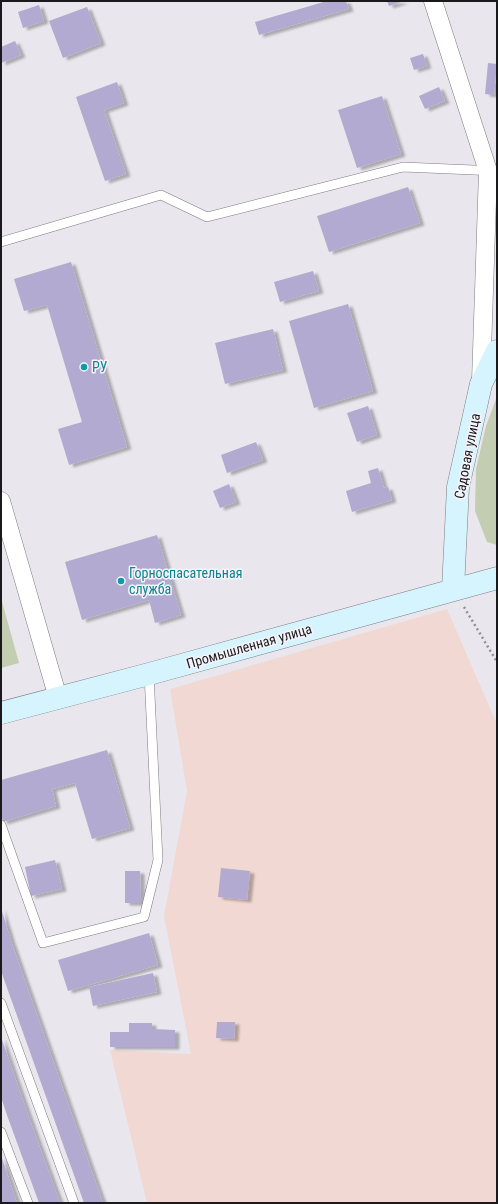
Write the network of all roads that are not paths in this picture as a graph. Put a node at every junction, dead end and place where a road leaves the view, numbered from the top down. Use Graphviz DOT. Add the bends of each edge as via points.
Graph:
graph roads {
  1 [pos="433,1"];
  2 [pos="492,171"];
  3 [pos="1,242"];
  4 [pos="497,351"];
  5 [pos="481,384"];
  6 [pos="1,501"];
  7 [pos="497,578"];
  8 [pos="453,589"];
  9 [pos="149,674"];
  10 [pos="58,698"];
  11 [pos="1,713"];
  12 [pos="1,825"];
  13 [pos="1,1003"];
  14 [pos="1,1132"];
  15 [pos="28,1203"];
  16 [pos="74,1203"];
  1 -- 2 [label="street"];
  2 -- 3 [label="lane" via="403,167 207,217 161,195"];
  2 -- 5 [label="street"];
  4 -- 5 [label="main road, Садовая улица"];
  5 -- 8 [label="main road, Садовая улица" via="458,487"];
  6 -- 10 [label="street"];
  7 -- 8 [label="main road, Промышленная улица"];
  8 -- 9 [label="main road, Промышленная улица"];
  9 -- 10 [label="main road, Промышленная улица"];
  9 -- 12 [label="lane" via="158,860 144,917 43,942"];
  10 -- 11 [label="main road, Промышленная улица"];
  13 -- 16 [label="lane"];
  14 -- 15 [label="lane"];
}
